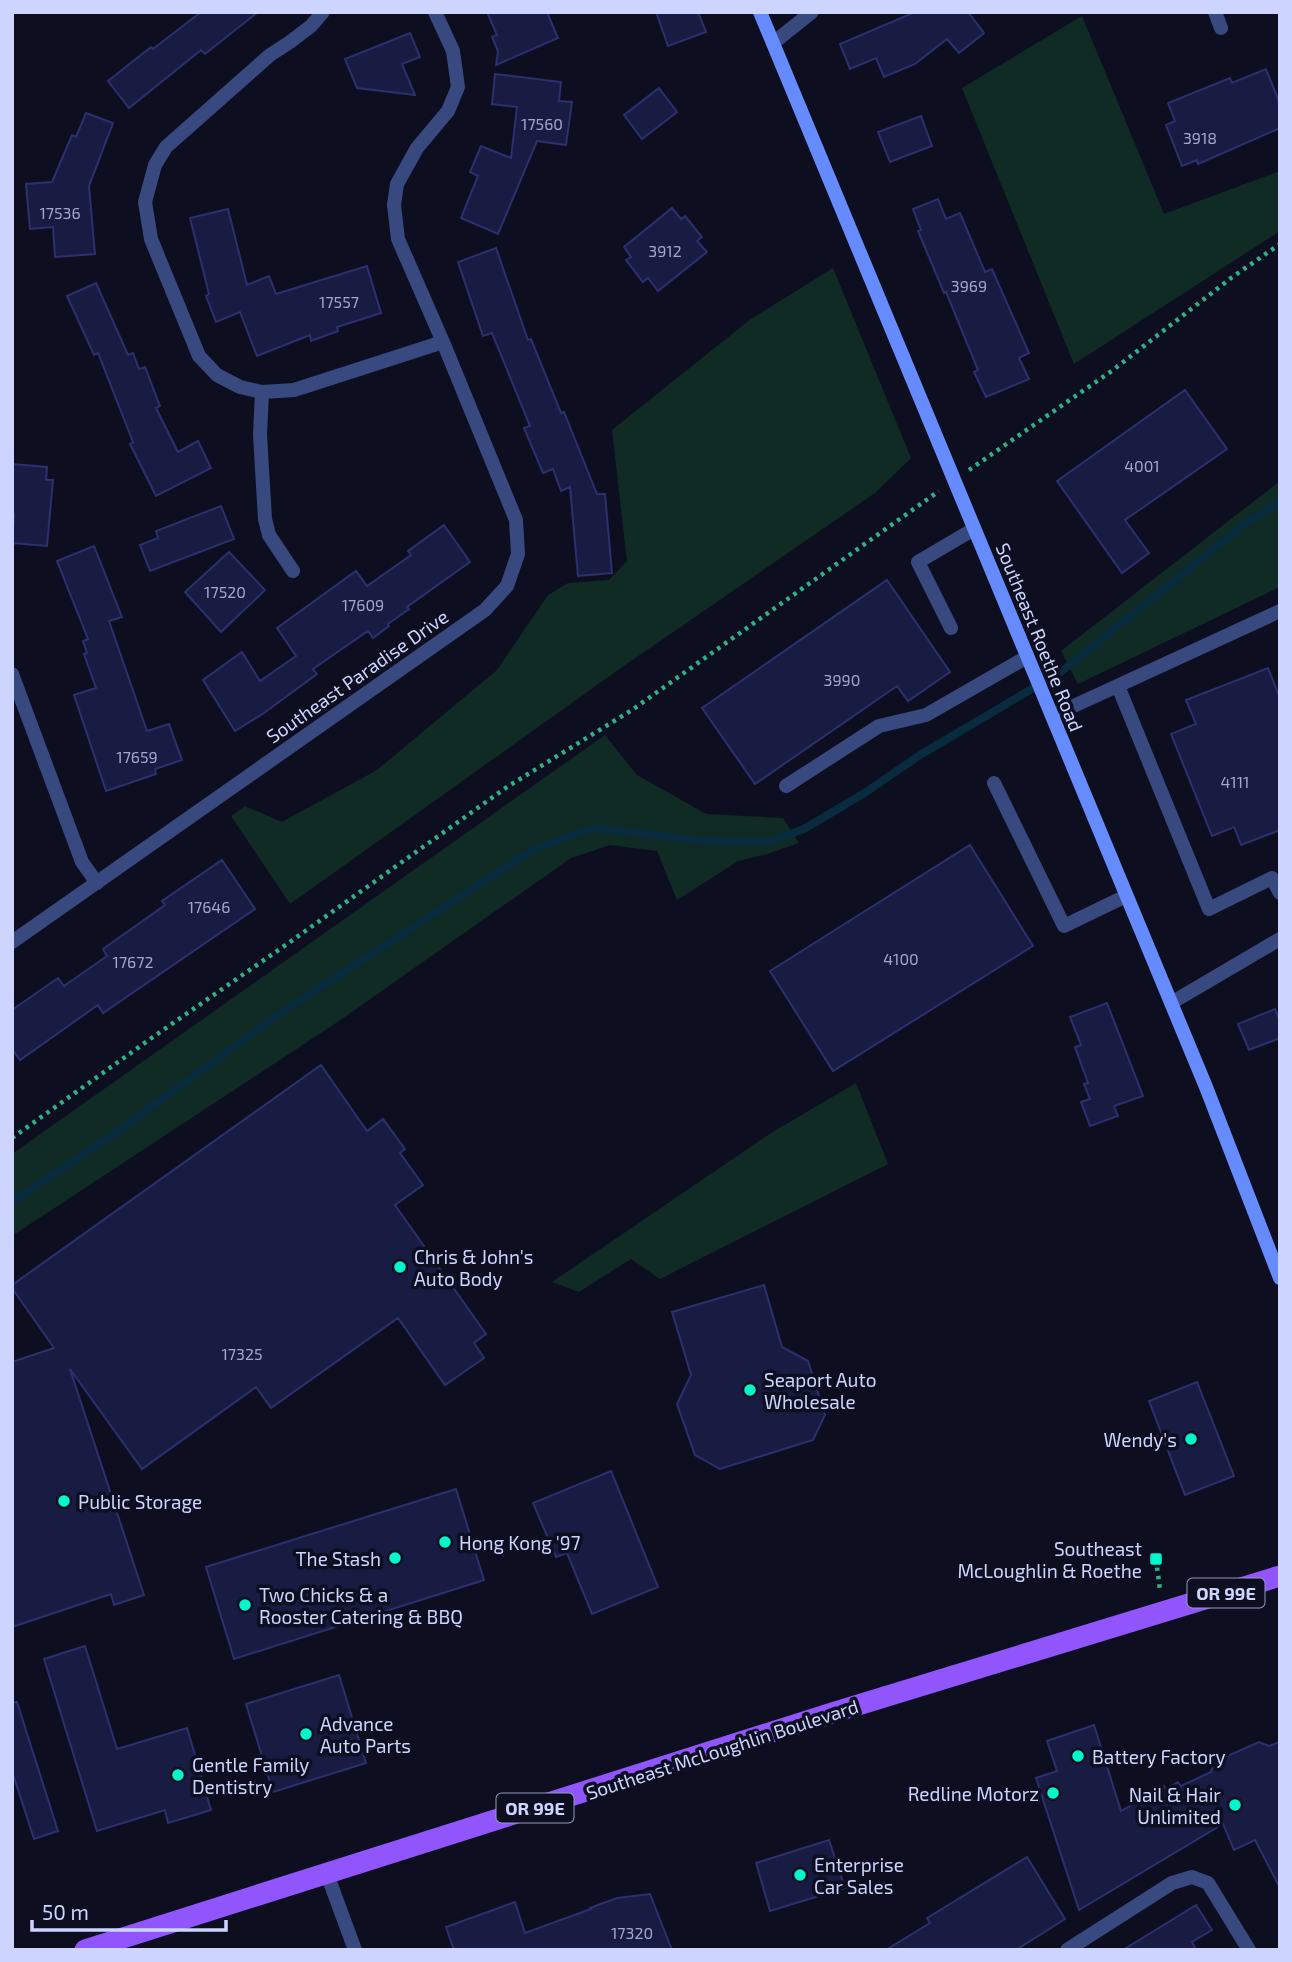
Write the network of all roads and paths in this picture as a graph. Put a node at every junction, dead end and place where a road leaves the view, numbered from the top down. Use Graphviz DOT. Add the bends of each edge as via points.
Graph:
graph roads {
  1 [pos="323,12"];
  2 [pos="435,12"];
  3 [pos="760,12"];
  4 [pos="812,12"];
  5 [pos="1215,12"];
  6 [pos="1221,27"];
  7 [pos="773,43"];
  8 [pos="1280,244"];
  9 [pos="443,342"];
  10 [pos="262,392"];
  11 [pos="975,466"];
  12 [pos="934,494"];
  13 [pos="974,529"];
  14 [pos="293,571"];
  15 [pos="1280,611"];
  16 [pos="951,628"];
  17 [pos="1027,657"];
  18 [pos="12,674"];
  19 [pos="1118,685"];
  20 [pos="1052,716"];
  21 [pos="994,783"];
  22 [pos="786,786"];
  23 [pos="97,883"];
  24 [pos="1280,893"];
  25 [pos="1126,896"];
  26 [pos="1280,939"];
  27 [pos="12,942"];
  28 [pos="1171,1003"];
  29 [pos="12,1138"];
  30 [pos="1280,1278"];
  31 [pos="1156,1559"];
  32 [pos="1280,1577"];
  33 [pos="1163,1612"];
  34 [pos="327,1874"];
  35 [pos="85,1950"];
  36 [pos="355,1950"];
  37 [pos="1067,1950"];
  38 [pos="1249,1950"];
  1 -- 10 [label="street" via="166,147 155,165 145,202 151,239 199,356 217,375"];
  2 -- 9 [label="street, Southeast Paradise Drive" via="453,51 458,87 449,111 417,149 397,184 394,205 398,239"];
  3 -- 7 [label="street, Southeast Roethe Road"];
  4 -- 7 [label="street"];
  5 -- 6 [label="street"];
  7 -- 13 [label="street, Southeast Roethe Road"];
  8 -- 11 [label="path" via="1113,370"];
  9 -- 10 [label="street" via="294,390"];
  9 -- 23 [label="street, Southeast Paradise Drive" via="516,520 518,554 507,586 485,610"];
  10 -- 14 [label="street" via="265,519 269,535"];
  12 -- 29 [label="path" via="632,710 507,787"];
  13 -- 16 [label="street" via="918,562"];
  13 -- 17 [label="street, Southeast Roethe Road"];
  15 -- 19 [label="street"];
  17 -- 20 [label="street, Southeast Roethe Road"];
  17 -- 22 [label="street" via="926,715 879,726"];
  18 -- 23 [label="street" via="82,862"];
  19 -- 20 [label="street"];
  19 -- 24 [label="street" via="1209,909 1272,878"];
  20 -- 25 [label="street, Southeast Roethe Road"];
  21 -- 25 [label="street" via="1064,926"];
  23 -- 27 [label="street, Southeast Paradise Drive"];
  25 -- 28 [label="street, Southeast Roethe Road"];
  26 -- 28 [label="street"];
  28 -- 30 [label="street, Southeast Roethe Road"];
  31 -- 33 [label="path"];
  32 -- 33 [label="main road, Southeast McLoughlin Boulevard / OR 99E"];
  33 -- 34 [label="main road, Southeast McLoughlin Boulevard / OR 99E"];
  34 -- 35 [label="main road, Southeast McLoughlin Boulevard / OR 99E"];
  34 -- 36 [label="street"];
  37 -- 38 [label="street" via="1172,1883 1192,1877 1208,1883"];
}
